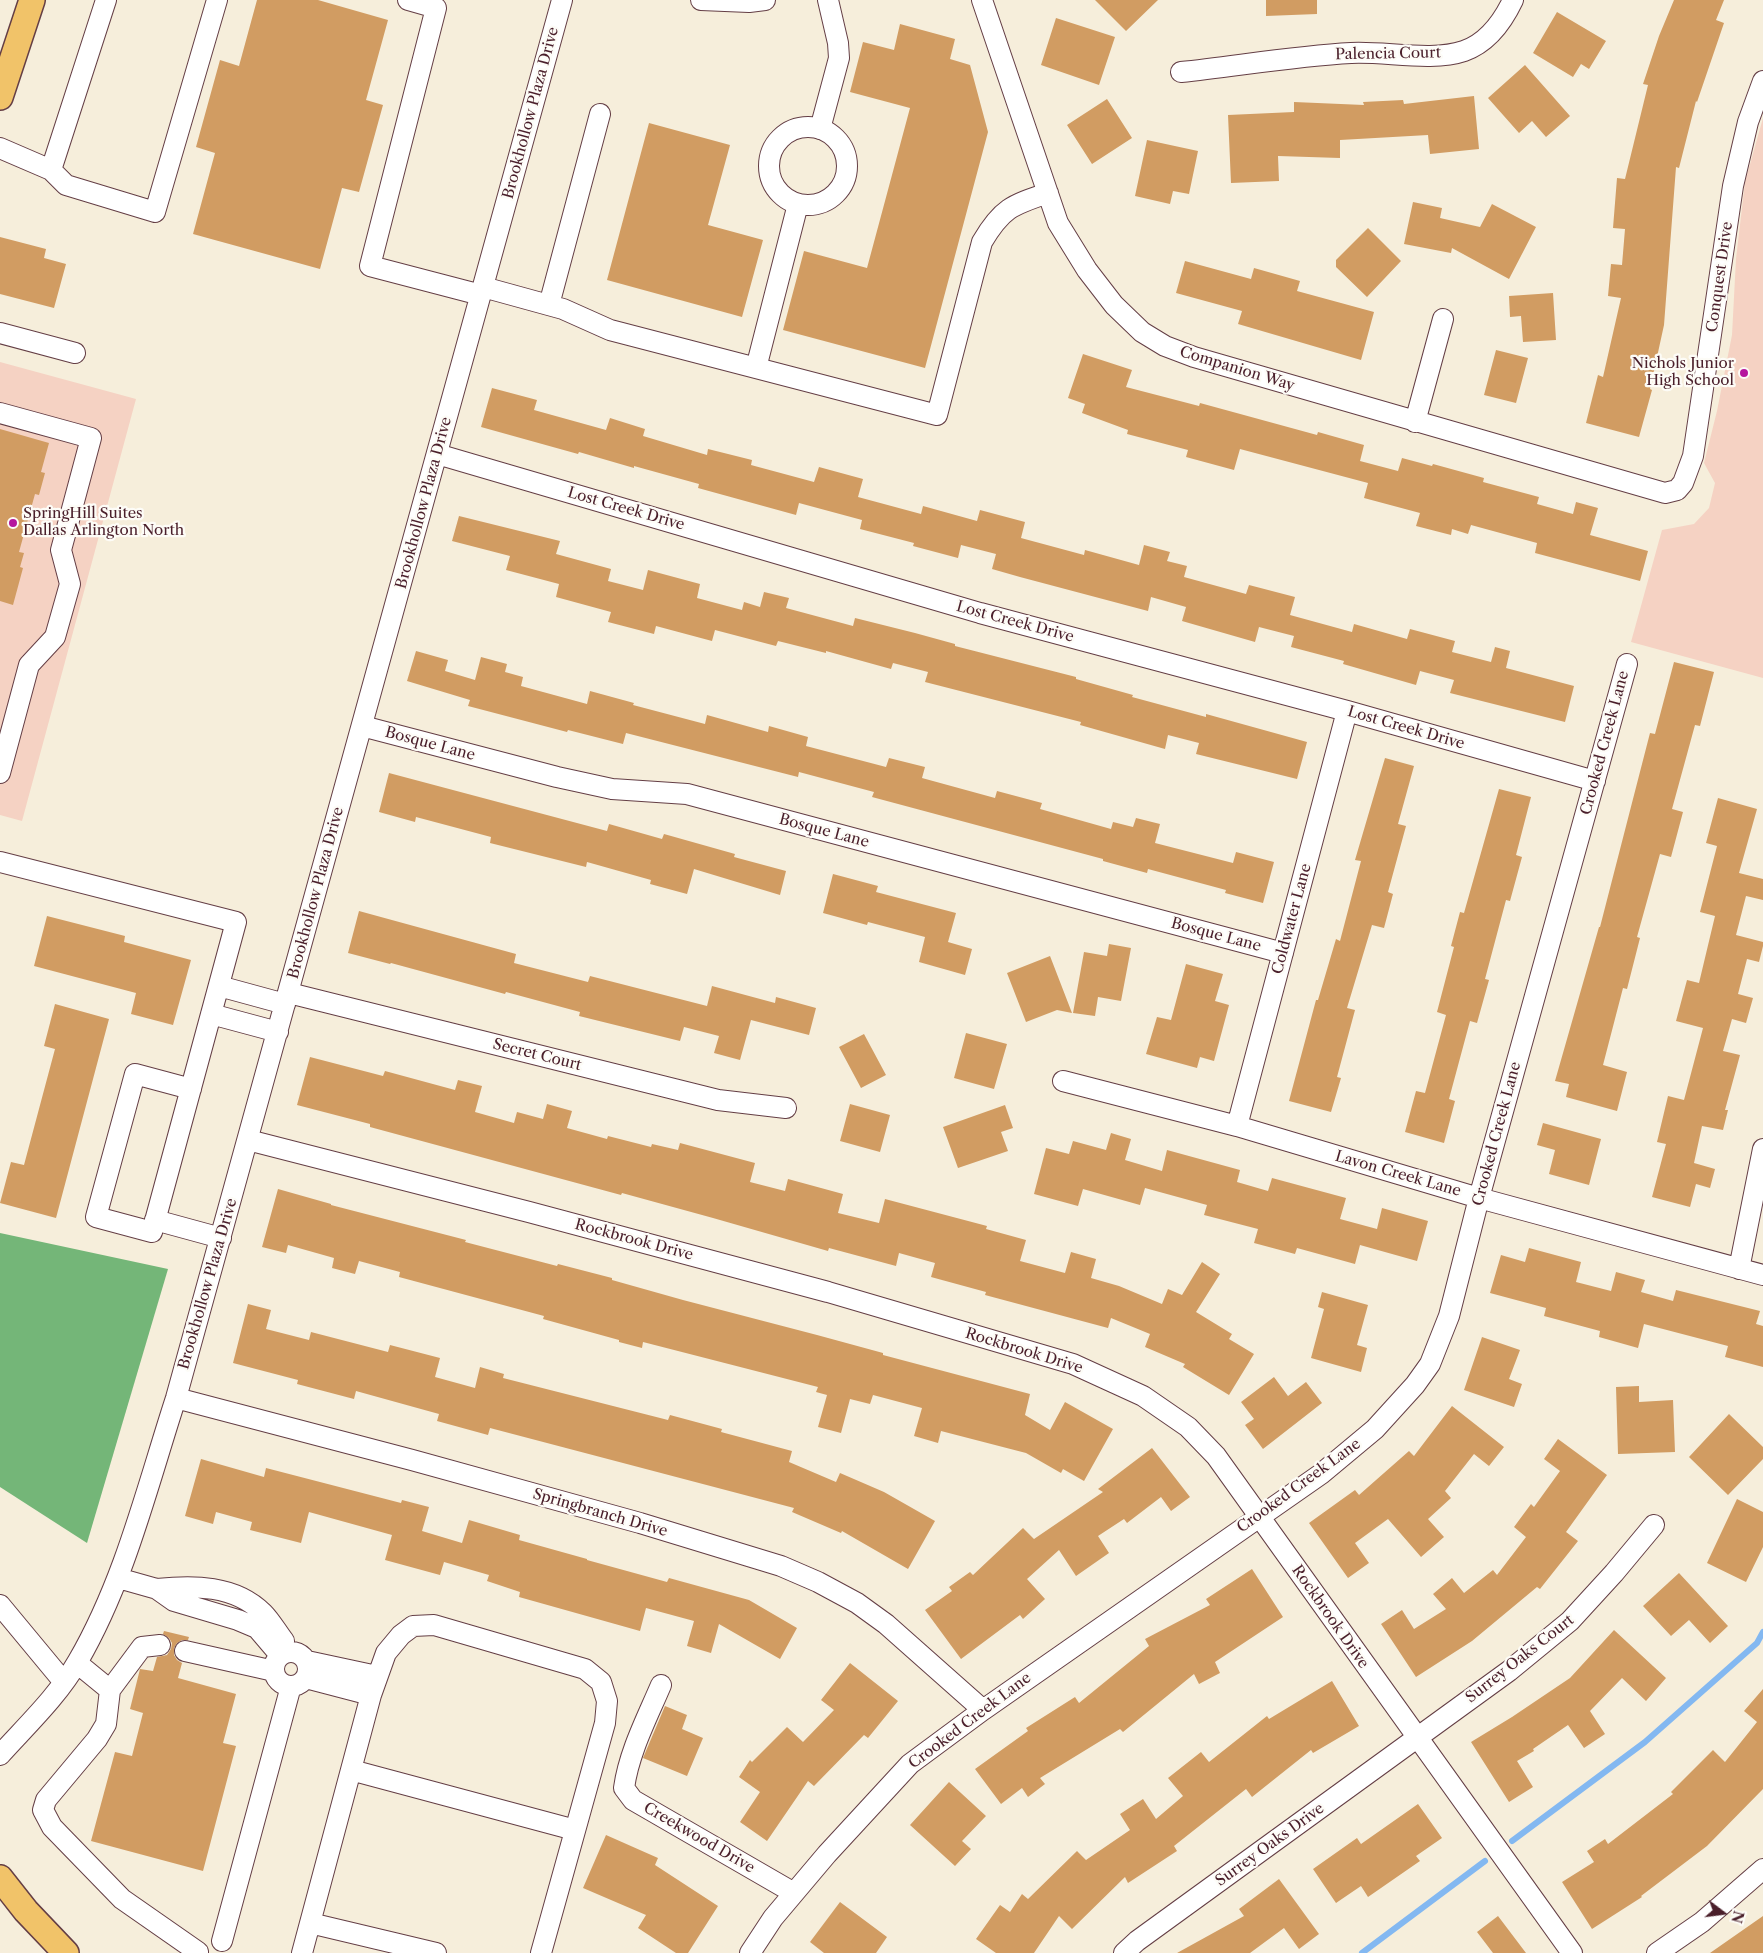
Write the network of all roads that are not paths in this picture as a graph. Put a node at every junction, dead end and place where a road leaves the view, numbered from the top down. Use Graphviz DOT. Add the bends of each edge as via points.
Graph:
graph roads {
  1 [pos="32,0"];
  2 [pos="106,0"];
  3 [pos="217,0"];
  4 [pos="408,0"];
  5 [pos="562,0"];
  6 [pos="701,0"];
  7 [pos="765,0"];
  8 [pos="828,0"];
  9 [pos="982,0"];
  10 [pos="1513,0"];
  11 [pos="1181,72"];
  12 [pos="1763,81"];
  13 [pos="0,97"];
  14 [pos="600,114"];
  15 [pos="820,129"];
  16 [pos="0,148"];
  17 [pos="51,170"];
  18 [pos="1048,193"];
  19 [pos="798,204"];
  20 [pos="482,291"];
  21 [pos="549,305"];
  22 [pos="1444,319"];
  23 [pos="0,333"];
  24 [pos="75,353"];
  25 [pos="756,368"];
  26 [pos="0,413"];
  27 [pos="1414,422"];
  28 [pos="437,454"];
  29 [pos="1665,493"];
  30 [pos="1627,664"];
  31 [pos="1346,711"];
  32 [pos="362,726"];
  33 [pos="0,773"];
  34 [pos="1595,781"];
  35 [pos="0,862"];
  36 [pos="1283,953"];
  37 [pos="219,986"];
  38 [pos="287,998"];
  39 [pos="211,1014"];
  40 [pos="278,1032"];
  41 [pos="1063,1081"];
  42 [pos="191,1090"];
  43 [pos="786,1108"];
  44 [pos="1237,1126"];
  45 [pos="248,1140"];
  46 [pos="1763,1149"];
  47 [pos="1479,1198"];
  48 [pos="155,1220"];
  49 [pos="221,1238"];
  50 [pos="1739,1269"];
  51 [pos="1763,1275"];
  52 [pos="176,1398"];
  53 [pos="1259,1516"];
  54 [pos="1654,1525"];
  55 [pos="118,1578"];
  56 [pos="0,1605"];
  57 [pos="160,1645"];
  58 [pos="185,1651"];
  59 [pos="77,1663"];
  60 [pos="292,1667"];
  61 [pos="63,1681"];
  62 [pos="374,1685"];
  63 [pos="661,1685"];
  64 [pos="110,1690"];
  65 [pos="983,1710"];
  66 [pos="1416,1738"];
  67 [pos="0,1755"];
  68 [pos="351,1770"];
  69 [pos="575,1830"];
  70 [pos="1763,1869"];
  71 [pos="0,1878"];
  72 [pos="794,1893"];
  73 [pos="310,1923"];
  74 [pos="229,1947"];
  75 [pos="198,1952"];
  76 [pos="66,1953"];
  77 [pos="302,1953"];
  78 [pos="436,1953"];
  79 [pos="541,1953"];
  80 [pos="750,1953"];
  81 [pos="1124,1953"];
  82 [pos="1572,1953"];
  83 [pos="1657,1953"];
  1 -- 13 [label="main road"];
  2 -- 17 [label="street"];
  3 -- 17 [label="street" via="155,212 66,185"];
  4 -- 20 [label="street" via="436,8 370,266"];
  5 -- 20 [label="street, Brookhollow Plaza Drive"];
  6 -- 7 [label="street"];
  8 -- 15 [label="street" via="839,58"];
  9 -- 18 [label="street, Companion Way"];
  10 -- 11 [label="street, Palencia Court" via="1504,19 1486,37 1465,50 1439,55 1351,53"];
  12 -- 29 [label="street, Conquest Drive" via="1748,122 1733,186 1693,456 1683,483 1677,490"];
  14 -- 21 [label="street"];
  15 -- 19 [label="street" via="842,147 847,162 846,177 841,188 822,203"];
  15 -- 19 [label="street" via="809,127 789,132 780,139 770,157 772,181 787,199"];
  16 -- 17 [label="street"];
  18 -- 25 [label="street" via="1011,206 993,222 982,242 937,415"];
  18 -- 27 [label="street, Companion Way" via="1058,223 1087,270 1114,305 1142,332 1165,346 1194,357"];
  19 -- 25 [label="street"];
  20 -- 21 [label="street"];
  20 -- 28 [label="street, Brookhollow Plaza Drive"];
  21 -- 25 [label="street" via="610,330"];
  22 -- 27 [label="street"];
  23 -- 24 [label="street"];
  26 -- 33 [label="street" via="91,438 61,550 70,584 55,637 28,665"];
  27 -- 29 [label="street, Companion Way"];
  28 -- 31 [label="street, Lost Creek Drive" via="980,613"];
  28 -- 32 [label="street, Brookhollow Plaza Drive"];
  30 -- 34 [label="street, Crooked Creek Lane"];
  31 -- 34 [label="street, Lost Creek Drive"];
  31 -- 36 [label="street, Coldwater Lane"];
  32 -- 36 [label="street, Bosque Lane" via="603,787 687,794"];
  32 -- 38 [label="street, Brookhollow Plaza Drive"];
  34 -- 47 [label="street, Crooked Creek Lane"];
  35 -- 37 [label="street" via="236,922"];
  36 -- 44 [label="street, Coldwater Lane"];
  37 -- 38 [label="street, Secret Court"];
  37 -- 39 [label="street"];
  38 -- 40 [label="street, Brookhollow Plaza Drive"];
  38 -- 43 [label="street, Secret Court" via="718,1100"];
  39 -- 40 [label="street"];
  39 -- 42 [label="street"];
  40 -- 45 [label="street, Brookhollow Plaza Drive"];
  41 -- 44 [label="street, Lavon Creek Lane"];
  42 -- 48 [label="street"];
  42 -- 48 [label="street" via="135,1074 96,1216 152,1232"];
  44 -- 47 [label="street, Lavon Creek Lane"];
  45 -- 49 [label="street, Brookhollow Plaza Drive"];
  45 -- 53 [label="street, Rockbrook Drive" via="520,1209 1073,1364 1143,1396 1188,1427 1216,1456"];
  46 -- 50 [label="street"];
  47 -- 50 [label="street, Lavon Creek Lane"];
  47 -- 53 [label="street, Crooked Creek Lane" via="1449,1316 1430,1364 1375,1429 1321,1474"];
  48 -- 49 [label="street"];
  49 -- 52 [label="street, Brookhollow Plaza Drive"];
  50 -- 51 [label="street, Lavon Creek Lane"];
  52 -- 55 [label="street, Brookhollow Plaza Drive"];
  52 -- 65 [label="street, Springbranch Drive" via="421,1462 781,1566 857,1603 886,1624"];
  53 -- 65 [label="street, Crooked Creek Lane"];
  53 -- 66 [label="street, Rockbrook Drive"];
  54 -- 66 [label="street, Surrey Oaks Court" via="1570,1622"];
  55 -- 59 [label="street, Brookhollow Plaza Drive"];
  55 -- 60 [label="street" via="157,1589 202,1587 239,1596 263,1613"];
  56 -- 61 [label="street"];
  57 -- 64 [label="street" via="142,1647"];
  58 -- 60 [label="street"];
  59 -- 61 [label="street, Brookhollow Plaza Drive"];
  59 -- 64 [label="street"];
  60 -- 62 [label="street"];
  60 -- 74 [label="street"];
  61 -- 67 [label="street, Brookhollow Plaza Drive"];
  62 -- 68 [label="street"];
  62 -- 69 [label="street" via="386,1653 413,1626 434,1625 585,1669 601,1682 607,1701 605,1723"];
  63 -- 72 [label="street, Creekwood Drive" via="632,1754 624,1788 633,1800"];
  64 -- 75 [label="street" via="106,1724 46,1800 43,1810 52,1827 122,1899"];
  65 -- 72 [label="street, Crooked Creek Lane" via="910,1764"];
  66 -- 81 [label="street, Surrey Oaks Drive"];
  66 -- 82 [label="street, Rockbrook Drive"];
  68 -- 69 [label="street"];
  68 -- 73 [label="street"];
  69 -- 79 [label="street"];
  70 -- 83 [label="street" via="1702,1922"];
  71 -- 76 [label="main road"];
  72 -- 80 [label="street, Crooked Creek Lane"];
  73 -- 77 [label="street"];
  73 -- 78 [label="street"];
  74 -- 75 [label="street" via="208,1942"];
}
